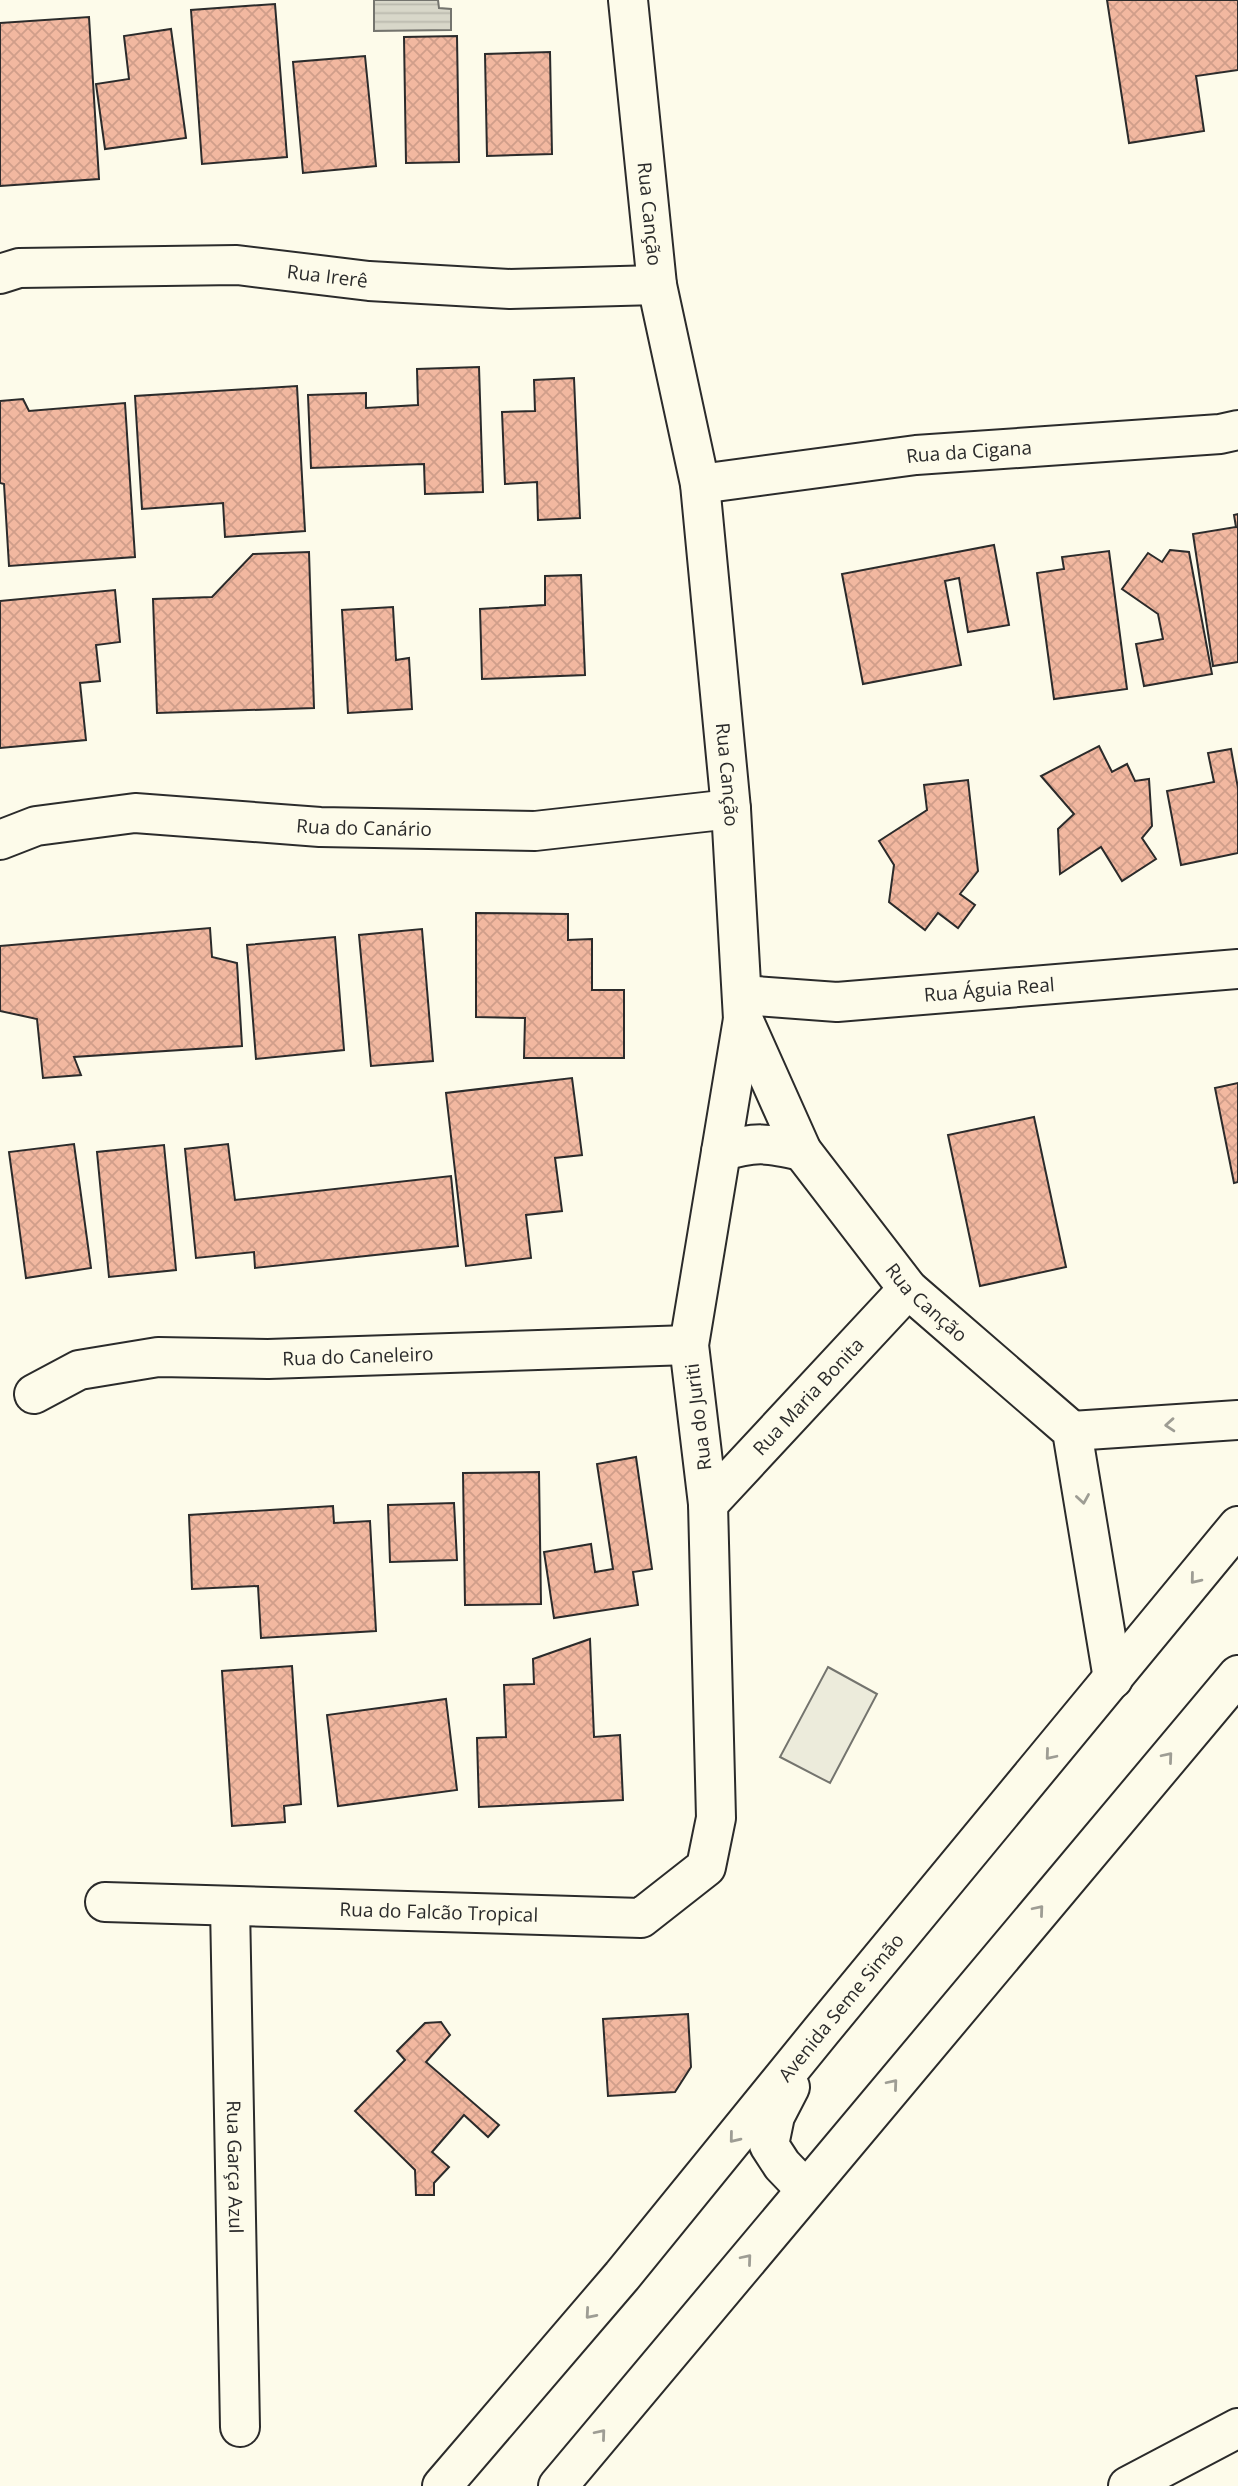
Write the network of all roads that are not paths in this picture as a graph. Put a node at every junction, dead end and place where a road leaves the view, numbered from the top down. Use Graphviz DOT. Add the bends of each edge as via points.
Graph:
graph roads {
  1 [pos="628,0"];
  2 [pos="0,274"];
  3 [pos="657,285"];
  4 [pos="1238,430"];
  5 [pos="700,484"];
  6 [pos="731,809"];
  7 [pos="0,841"];
  8 [pos="1238,969"];
  9 [pos="742,1007"];
  10 [pos="802,1151"];
  11 [pos="721,1152"];
  12 [pos="908,1289"];
  13 [pos="689,1345"];
  14 [pos="34,1394"];
  15 [pos="1238,1420"];
  16 [pos="1072,1432"];
  17 [pos="708,1504"];
  18 [pos="1238,1526"];
  19 [pos="1238,1675"];
  20 [pos="1113,1679"];
  21 [pos="716,1818"];
  22 [pos="105,1902"];
  23 [pos="230,1906"];
  24 [pos="822,2030"];
  25 [pos="805,2189"];
  26 [pos="240,2427"];
  27 [pos="1238,2428"];
  28 [pos="442,2486"];
  29 [pos="558,2486"];
  30 [pos="1128,2486"];
  1 -- 3 [label="street, Rua Canção"];
  2 -- 3 [label="street, Rua Irerê" via="19,268 237,265 369,281 510,289"];
  3 -- 5 [label="street, Rua Canção"];
  4 -- 5 [label="street, Rua da Cigana" via="916,455"];
  5 -- 6 [label="street, Rua Canção"];
  6 -- 7 [label="street, Rua do Canário" via="535,831 320,827 135,813 36,826"];
  6 -- 9 [label="street, Rua Canção"];
  8 -- 9 [label="street, Rua Águia Real"];
  9 -- 10 [label="street, Rua Canção"];
  9 -- 11 [label="street, Rua do Juriti"];
  10 -- 11 [label="street" via="766,1143"];
  10 -- 12 [label="street, Rua Canção"];
  11 -- 13 [label="street, Rua do Juriti"];
  12 -- 16 [label="street, Rua Canção"];
  12 -- 17 [label="street, Rua Maria Bonita"];
  13 -- 14 [label="street, Rua do Caneleiro" via="268,1359 158,1357 79,1370"];
  13 -- 17 [label="street, Rua do Juriti"];
  15 -- 16 [label="street, one-way"];
  16 -- 20 [label="street, one-way"];
  17 -- 21 [label="street, Rua do Juriti"];
  18 -- 20 [label="street, Avenida Seme Simão, one-way"];
  25 -- 19 [label="street, one-way"];
  20 -- 24 [label="street, Avenida Seme Simão, one-way"];
  21 -- 23 [label="street, Rua do Falcão Tropical" via="706,1867 641,1918"];
  22 -- 23 [label="street, Rua do Falcão Tropical"];
  23 -- 26 [label="street, Rua Garça Azul"];
  24 -- 25 [label="street" via="775,2116 769,2145"];
  24 -- 28 [label="street, Avenida Seme Simão, one-way" via="622,2277"];
  29 -- 25 [label="street, one-way"];
  27 -- 30 [label="street"];
}
